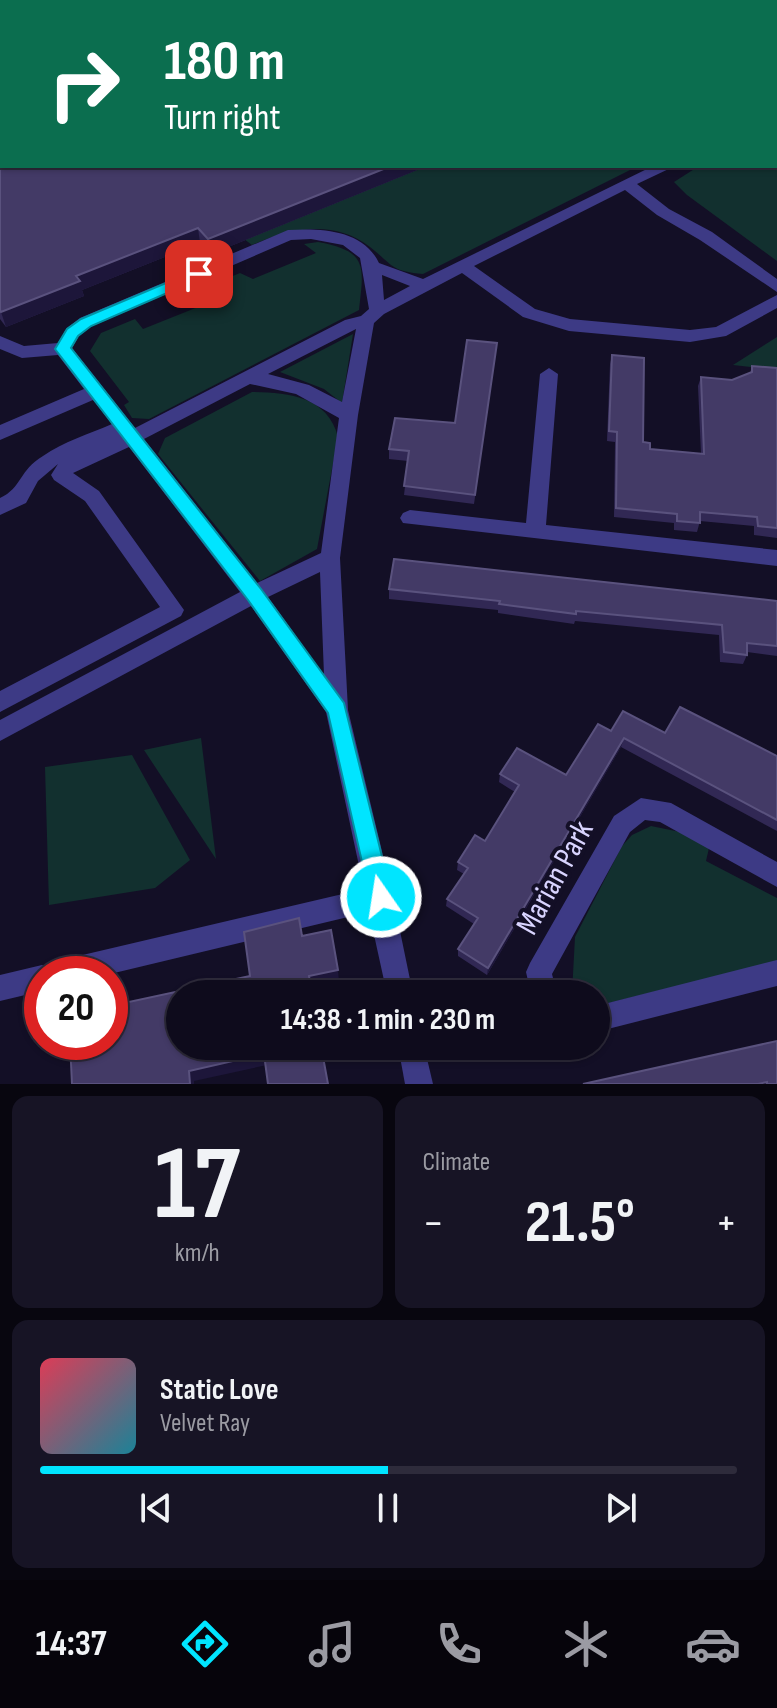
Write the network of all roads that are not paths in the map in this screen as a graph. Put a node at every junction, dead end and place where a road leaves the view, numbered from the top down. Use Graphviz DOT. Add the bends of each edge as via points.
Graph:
graph roads {
  1 [pos="662,168"];
  2 [pos="623,185"];
  3 [pos="372,266"];
  4 [pos="463,266"];
  5 [pos="424,285"];
  6 [pos="777,287"];
  7 [pos="777,301"];
  8 [pos="372,316"];
  9 [pos="0,342"];
  10 [pos="63,349"];
  11 [pos="549,374"];
  12 [pos="251,378"];
  13 [pos="96,391"];
  14 [pos="349,415"];
  15 [pos="0,433"];
  16 [pos="131,438"];
  17 [pos="0,507"];
  18 [pos="410,518"];
  19 [pos="535,532"];
  20 [pos="330,558"];
  21 [pos="777,558"];
  22 [pos="254,594"];
  23 [pos="0,702"];
  24 [pos="337,710"];
  25 [pos="0,731"];
  26 [pos="777,875"];
  27 [pos="381,897"];
  28 [pos="128,957"];
  29 [pos="777,973"];
  30 [pos="397,980"];
  31 [pos="541,980"];
  32 [pos="24,982"];
  33 [pos="0,988"];
  34 [pos="610,1015"];
  35 [pos="414,1060"];
  36 [pos="419,1084"];
  1 -- 2 [label="street"];
  2 -- 4 [label="street"];
  2 -- 6 [label="street"];
  3 -- 5 [label="street"];
  3 -- 8 [label="street"];
  3 -- 10 [label="street" via="356,245 311,234 288,235 86,322"];
  4 -- 5 [label="street"];
  4 -- 7 [label="street" via="529,313 583,326 690,336 720,332"];
  5 -- 8 [label="street"];
  8 -- 12 [label="street"];
  8 -- 14 [label="street"];
  9 -- 10 [label="street" via="22,352"];
  10 -- 13 [label="street"];
  11 -- 19 [label="street"];
  12 -- 14 [label="street" via="293,384"];
  12 -- 16 [label="street"];
  13 -- 15 [label="street"];
  13 -- 16 [label="street"];
  14 -- 20 [label="street"];
  16 -- 17 [label="street" via="50,460 29,477 19,498"];
  16 -- 22 [label="street"];
  16 -- 23 [label="street" via="66,481 92,496 174,610"];
  18 -- 19 [label="street"];
  19 -- 21 [label="street"];
  20 -- 22 [label="street"];
  20 -- 24 [label="street"];
  22 -- 24 [label="street"];
  22 -- 25 [label="street"];
  24 -- 27 [label="street"];
  26 -- 31 [label="street, Marian Park" via="663,811 641,809 622,824 539,972"];
  27 -- 28 [label="street"];
  27 -- 30 [label="street"];
  29 -- 34 [label="street"];
  32 -- 33 [label="street"];
  35 -- 36 [label="street"];
}
